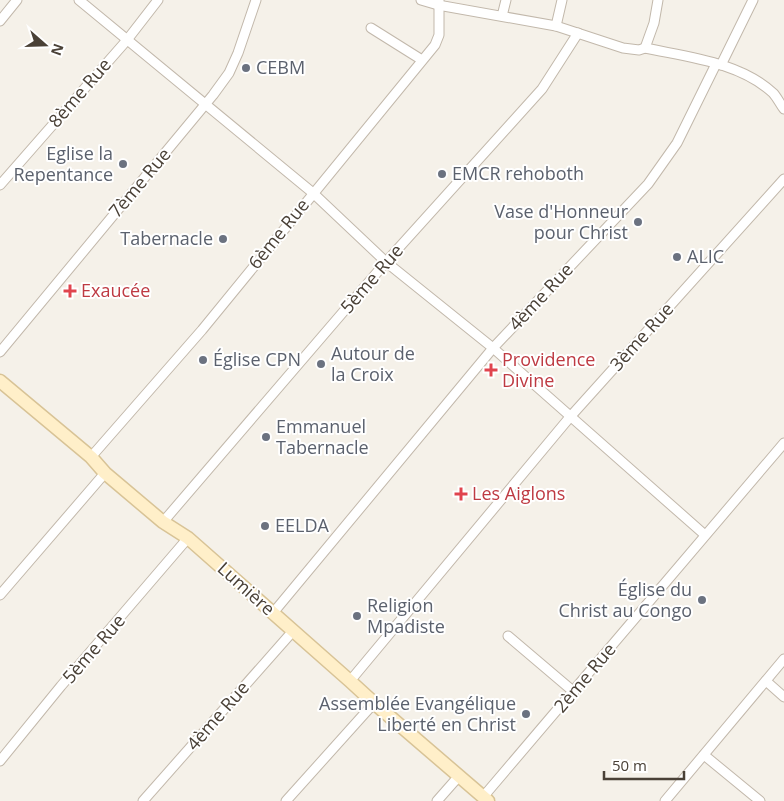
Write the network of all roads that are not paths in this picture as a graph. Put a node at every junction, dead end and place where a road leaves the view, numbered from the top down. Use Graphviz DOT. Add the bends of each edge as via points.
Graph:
graph roads {
  1 [pos="17,0"];
  2 [pos="80,0"];
  3 [pos="158,0"];
  4 [pos="256,0"];
  5 [pos="421,0"];
  6 [pos="506,0"];
  7 [pos="562,0"];
  8 [pos="658,0"];
  9 [pos="753,0"];
  10 [pos="439,3"];
  11 [pos="502,16"];
  12 [pos="0,21"];
  13 [pos="556,26"];
  14 [pos="372,28"];
  15 [pos="578,33"];
  16 [pos="127,40"];
  17 [pos="645,48"];
  18 [pos="422,60"];
  19 [pos="718,65"];
  20 [pos="204,105"];
  21 [pos="784,109"];
  22 [pos="784,180"];
  23 [pos="0,185"];
  24 [pos="313,193"];
  25 [pos="386,262"];
  26 [pos="493,348"];
  27 [pos="0,352"];
  28 [pos="2,387"];
  29 [pos="570,417"];
  30 [pos="784,443"];
  31 [pos="91,456"];
  32 [pos="105,473"];
  33 [pos="163,522"];
  34 [pos="705,534"];
  35 [pos="188,538"];
  36 [pos="0,595"];
  37 [pos="273,613"];
  38 [pos="293,631"];
  39 [pos="508,636"];
  40 [pos="784,659"];
  41 [pos="350,681"];
  42 [pos="766,681"];
  43 [pos="574,692"];
  44 [pos="784,697"];
  45 [pos="374,704"];
  46 [pos="704,756"];
  47 [pos="0,761"];
  48 [pos="459,776"];
  49 [pos="485,799"];
  50 [pos="143,801"];
  51 [pos="286,801"];
  52 [pos="437,801"];
  53 [pos="664,801"];
  54 [pos="760,801"];
  1 -- 12 [label="street"];
  2 -- 16 [label="street"];
  3 -- 16 [label="street, 8ème Rue"];
  4 -- 20 [label="street, 7ème Rue" via="229,73"];
  5 -- 10 [label="street"];
  6 -- 11 [label="street"];
  7 -- 13 [label="street"];
  8 -- 17 [label="street"];
  9 -- 19 [label="street, 4ème Rue"];
  10 -- 11 [label="street"];
  10 -- 18 [label="street, 6ème Rue" via="439,35"];
  11 -- 13 [label="street"];
  13 -- 15 [label="street"];
  14 -- 18 [label="street"];
  15 -- 17 [label="street" via="624,48"];
  15 -- 25 [label="street, 5ème Rue" via="542,89"];
  16 -- 20 [label="street"];
  16 -- 23 [label="street, 8ème Rue"];
  17 -- 19 [label="street"];
  18 -- 24 [label="street, 6ème Rue"];
  19 -- 21 [label="street" via="756,80 774,94"];
  19 -- 26 [label="street, 4ème Rue" via="677,143 648,184"];
  20 -- 24 [label="street"];
  20 -- 27 [label="street, 7ème Rue"];
  22 -- 29 [label="street, 3ème Rue"];
  24 -- 25 [label="street"];
  24 -- 31 [label="street, 6ème Rue" via="202,330"];
  25 -- 26 [label="street"];
  25 -- 33 [label="street, 5ème Rue"];
  26 -- 29 [label="street"];
  26 -- 37 [label="street, 4ème Rue"];
  28 -- 31 [label="street, Lumière"];
  29 -- 34 [label="street"];
  29 -- 41 [label="street, 3ème Rue"];
  30 -- 34 [label="street, 2ème Rue"];
  31 -- 32 [label="street, Lumière"];
  32 -- 33 [label="street, Lumière"];
  32 -- 36 [label="street"];
  33 -- 35 [label="street, Lumière"];
  34 -- 43 [label="street, 2ème Rue"];
  35 -- 37 [label="street, Lumière"];
  35 -- 47 [label="street, 5ème Rue"];
  37 -- 38 [label="street, Lumière"];
  38 -- 41 [label="street, Lumière"];
  38 -- 50 [label="street, 4ème Rue"];
  39 -- 43 [label="street"];
  40 -- 42 [label="street"];
  41 -- 45 [label="street, Lumière"];
  42 -- 44 [label="street"];
  42 -- 46 [label="street"];
  43 -- 49 [label="street, 2ème Rue"];
  45 -- 48 [label="street, Lumière"];
  45 -- 51 [label="street"];
  46 -- 53 [label="street"];
  46 -- 54 [label="street"];
  48 -- 49 [label="street, Lumière"];
  48 -- 52 [label="street"];
}
